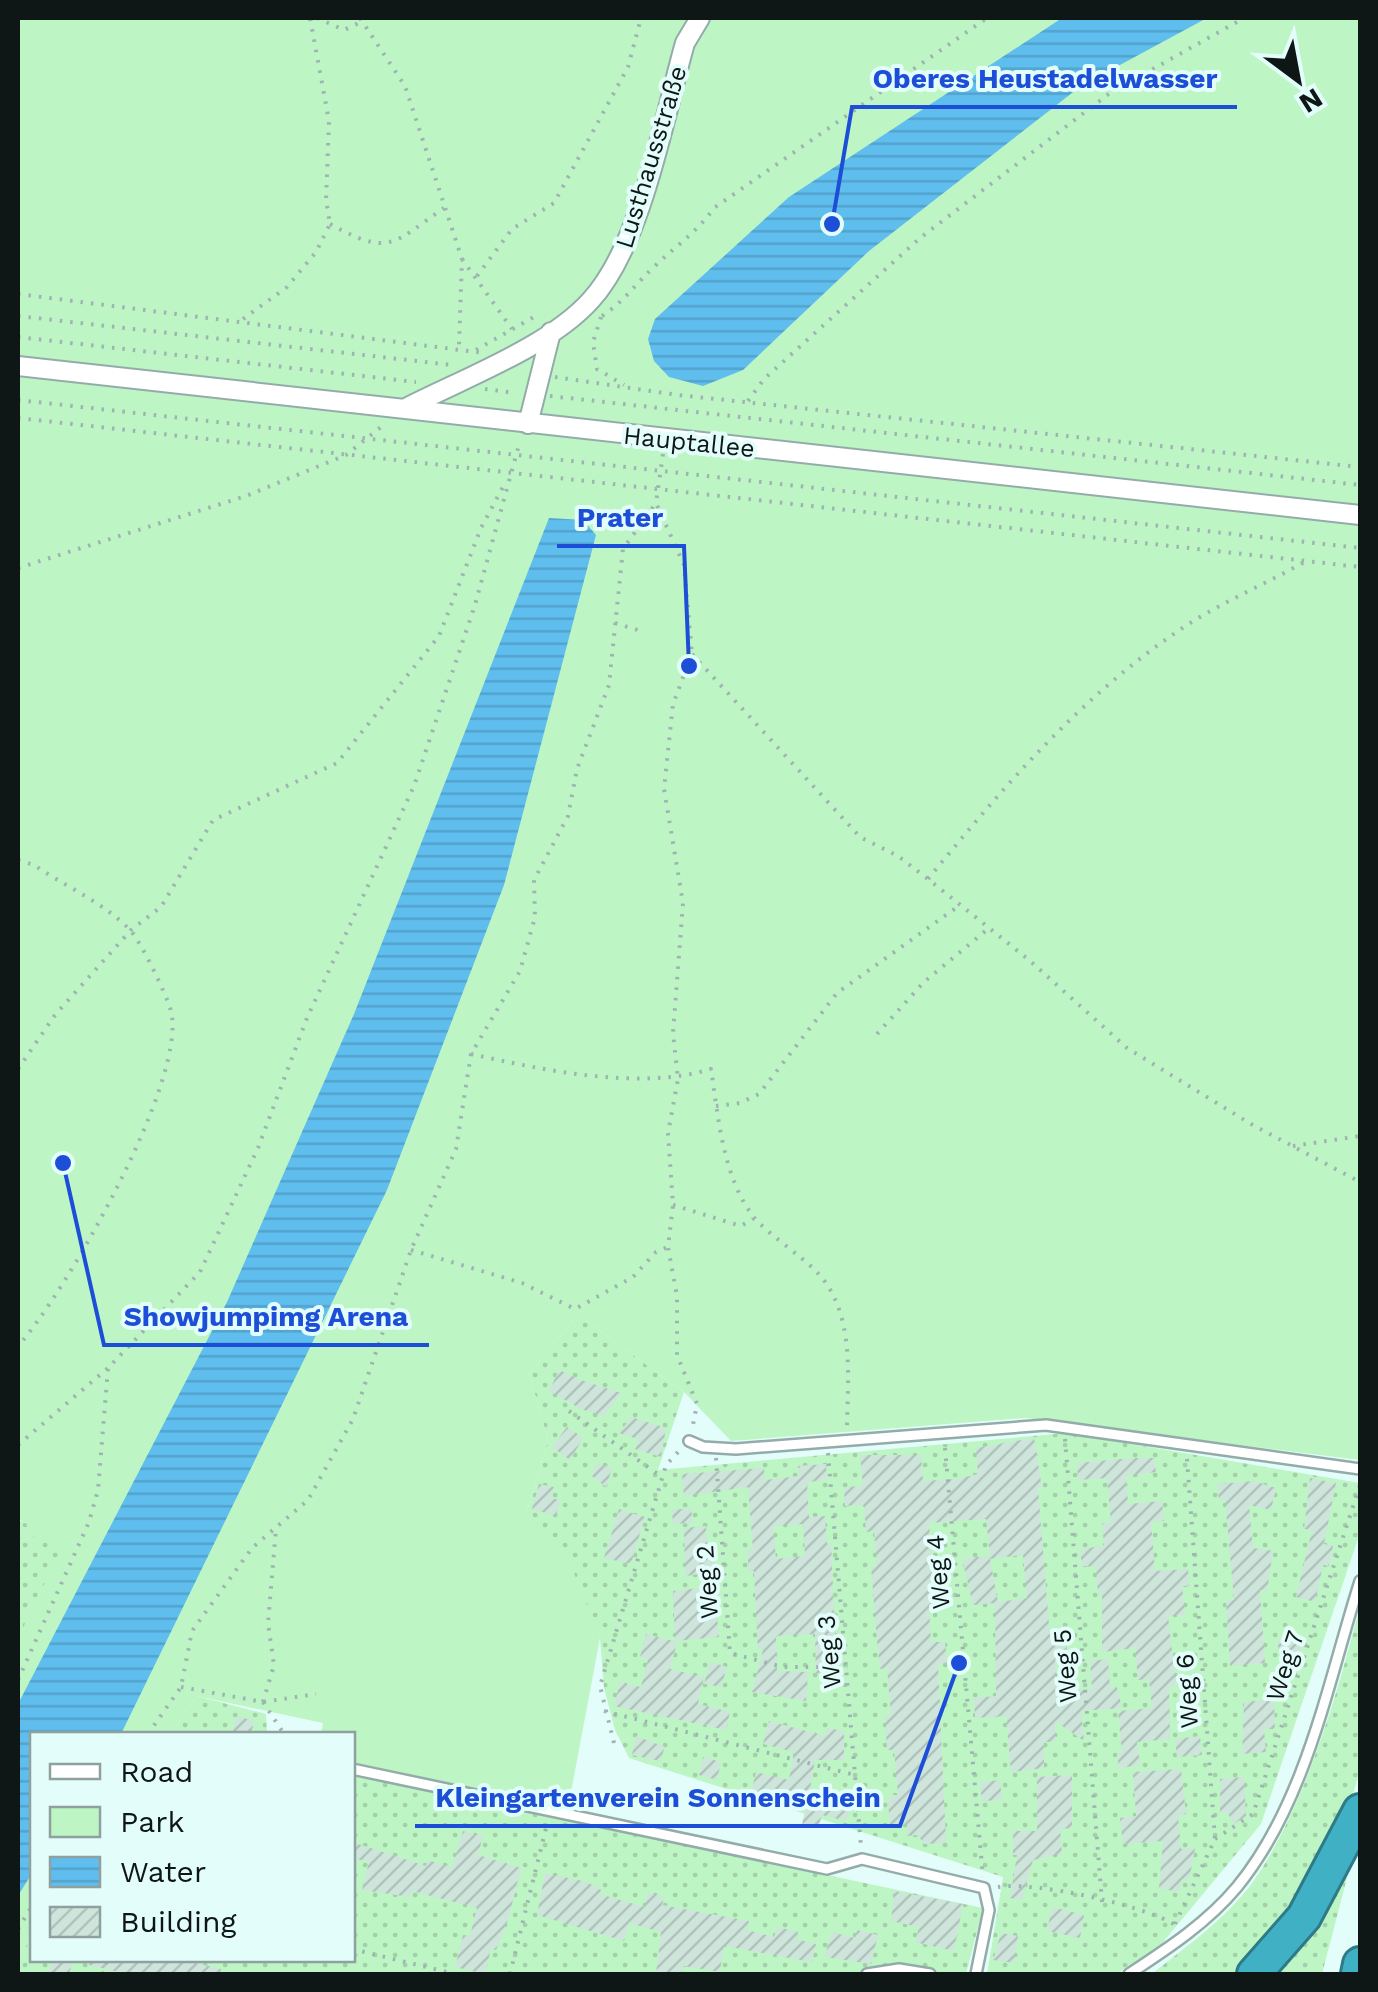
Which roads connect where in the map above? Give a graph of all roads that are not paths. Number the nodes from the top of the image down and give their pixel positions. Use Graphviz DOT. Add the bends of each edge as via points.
graph roads {
  1 [pos="700,18"];
  2 [pos="551,332"];
  3 [pos="18,366"];
  4 [pos="406,409"];
  5 [pos="528,424"];
  6 [pos="1360,515"];
  7 [pos="689,1441"];
  8 [pos="1360,1469"];
  9 [pos="1360,1580"];
  10 [pos="355,1770"];
  11 [pos="1360,1811"];
  12 [pos="1360,1964"];
  13 [pos="867,1974"];
  14 [pos="930,1974"];
  15 [pos="976,1974"];
  16 [pos="1129,1974"];
  17 [pos="1254,1974"];
  18 [pos="1358,1974"];
  1 -- 2 [label="street, Lusthausstraße" via="685,43 614,272 589,303"];
  2 -- 4 [label="street, Lusthausstraße"];
  2 -- 5 [label="street"];
  3 -- 4 [label="street, Hauptallee"];
  4 -- 5 [label="street, Hauptallee"];
  5 -- 6 [label="street, Hauptallee"];
  7 -- 8 [label="lane" via="715,1449 1064,1427"];
  9 -- 16 [label="lane" via="1294,1785 1267,1844 1236,1888 1189,1934"];
  10 -- 15 [label="lane" via="827,1869 862,1859 984,1888 988,1910"];
  11 -- 17 [label="highway" via="1304,1918"];
  12 -- 18 [label="highway"];
  13 -- 14 [label="lane"];
}
